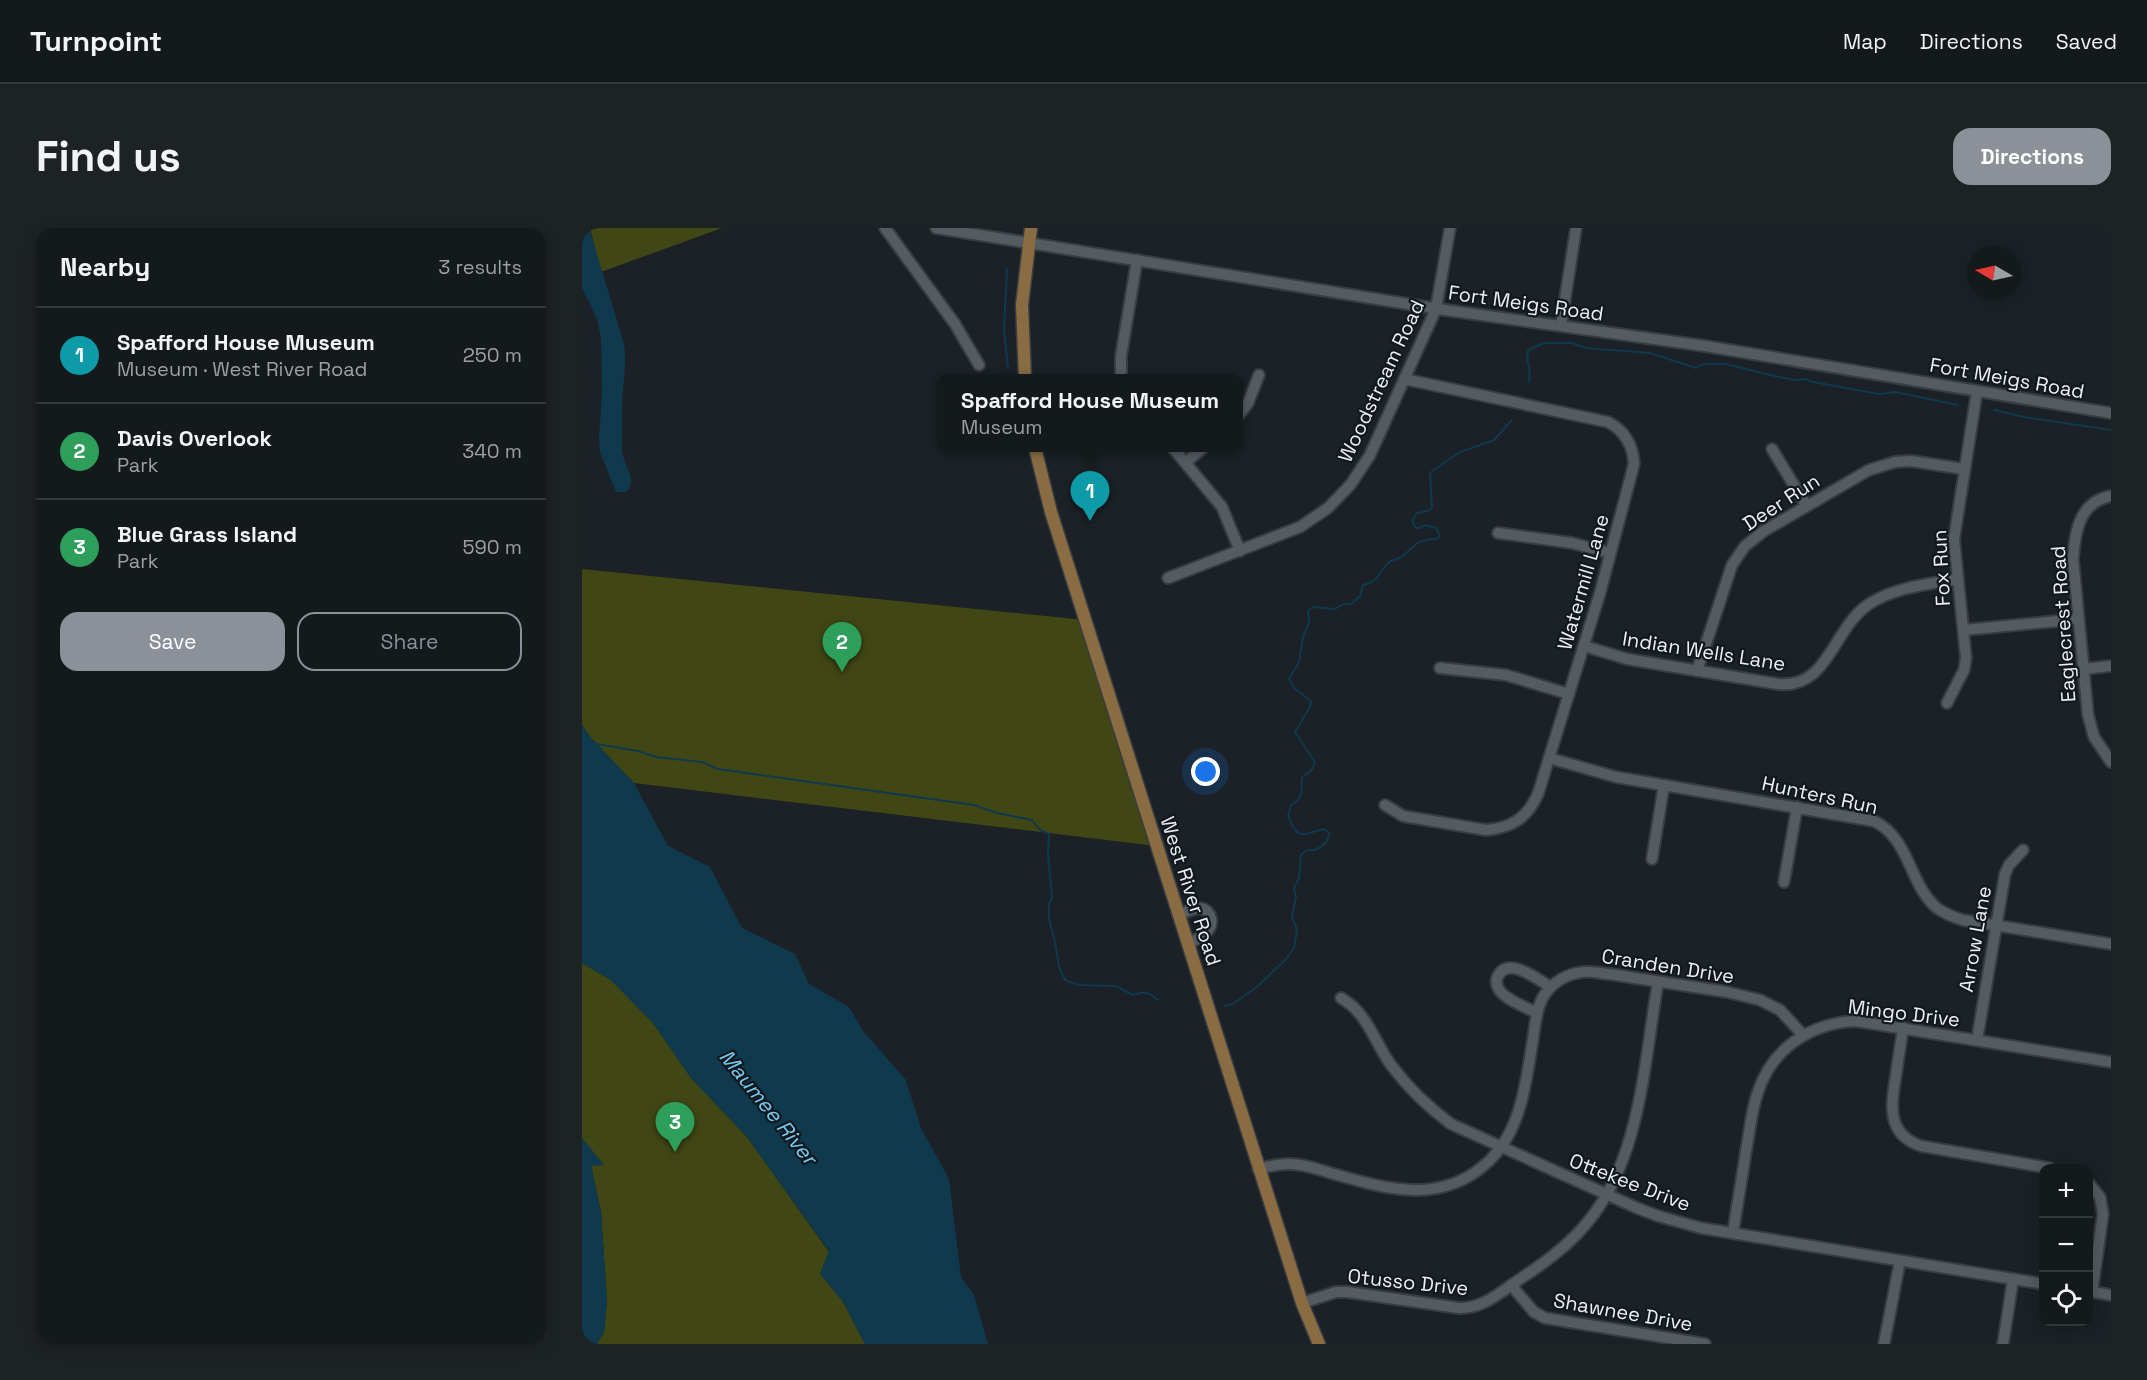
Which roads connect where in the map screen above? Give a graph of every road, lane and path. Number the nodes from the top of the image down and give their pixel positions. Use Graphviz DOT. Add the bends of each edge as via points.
graph roads {
  1 [pos="885,228"];
  2 [pos="936,228"];
  3 [pos="1031,228"];
  4 [pos="1450,228"];
  5 [pos="1576,228"];
  6 [pos="1028,243"];
  7 [pos="1137,260"];
  8 [pos="1436,309"];
  9 [pos="1561,326"];
  10 [pos="979,365"];
  11 [pos="1025,374"];
  12 [pos="1121,374"];
  13 [pos="1259,375"];
  14 [pos="1404,379"];
  15 [pos="1977,391"];
  16 [pos="1243,410"];
  17 [pos="2111,413"];
  18 [pos="1772,449"];
  19 [pos="1036,452"];
  20 [pos="1177,452"];
  21 [pos="1197,452"];
  22 [pos="1186,462"];
  23 [pos="1964,469"];
  24 [pos="2111,496"];
  25 [pos="1806,505"];
  26 [pos="1498,533"];
  27 [pos="1240,551"];
  28 [pos="1610,553"];
  29 [pos="1168,578"];
  30 [pos="1958,579"];
  31 [pos="2078,618"];
  32 [pos="1964,630"];
  33 [pos="1584,646"];
  34 [pos="2111,666"];
  35 [pos="1440,668"];
  36 [pos="2084,669"];
  37 [pos="1697,671"];
  38 [pos="1569,694"];
  39 [pos="1947,703"];
  40 [pos="1549,758"];
  41 [pos="2111,762"];
  42 [pos="1664,785"];
  43 [pos="1385,805"];
  44 [pos="1797,807"];
  45 [pos="2023,850"];
  46 [pos="1652,859"];
  47 [pos="1784,882"];
  48 [pos="1178,915"];
  49 [pos="1995,925"];
  50 [pos="1188,944"];
  51 [pos="2111,944"];
  52 [pos="1658,982"];
  53 [pos="1551,987"];
  54 [pos="1341,998"];
  55 [pos="1537,1013"];
  56 [pos="1903,1028"];
  57 [pos="1803,1035"];
  58 [pos="1977,1040"];
  59 [pos="2111,1062"];
  60 [pos="1501,1147"];
  61 [pos="2039,1166"];
  62 [pos="1258,1168"];
  63 [pos="2093,1188"];
  64 [pos="1607,1195"];
  65 [pos="1733,1233"];
  66 [pos="1900,1261"];
  67 [pos="2093,1274"];
  68 [pos="2013,1280"];
  69 [pos="2039,1283"];
  70 [pos="1511,1285"];
  71 [pos="2093,1292"];
  72 [pos="2111,1295"];
  73 [pos="1302,1303"];
  74 [pos="1319,1344"];
  75 [pos="1705,1344"];
  76 [pos="1884,1344"];
  77 [pos="2003,1344"];
  1 -- 10 [label="street" via="955,324"];
  2 -- 6 [label="street, Fort Meigs Road"];
  3 -- 6 [label="main road"];
  4 -- 8 [label="street, Woodstream Road"];
  5 -- 9 [label="street"];
  6 -- 7 [label="street, Fort Meigs Road"];
  6 -- 11 [label="main road" via="1022,305"];
  7 -- 8 [label="street, Fort Meigs Road"];
  7 -- 12 [label="street"];
  8 -- 9 [label="street, Fort Meigs Road"];
  8 -- 14 [label="street, Woodstream Road"];
  9 -- 15 [label="street, Fort Meigs Road"];
  13 -- 16 [label="street"];
  14 -- 27 [label="street, Woodstream Road" via="1370,455 1340,496 1300,527"];
  14 -- 28 [label="street, Watermill Lane" via="1598,419 1618,428 1631,447 1634,464"];
  15 -- 17 [label="street, Fort Meigs Road"];
  15 -- 23 [label="street, Fox Run"];
  18 -- 25 [label="street"];
  19 -- 48 [label="main road, West River Road" via="1051,512"];
  20 -- 22 [label="street"];
  21 -- 22 [label="street"];
  22 -- 27 [label="street" via="1222,507"];
  23 -- 25 [label="street, Deer Run" via="1911,461 1879,466"];
  23 -- 30 [label="street, Fox Run" via="1954,539"];
  24 -- 31 [label="street, Eaglecrest Road" via="2088,509 2076,530 2073,559"];
  25 -- 37 [label="street, Deer Run" via="1754,538 1738,555"];
  26 -- 28 [label="street" via="1572,543"];
  27 -- 29 [label="street, Woodstream Road"];
  28 -- 33 [label="street, Watermill Lane"];
  30 -- 32 [label="street, Fox Run"];
  30 -- 37 [label="street, Indian Wells Lane" via="1902,590 1871,602 1847,625 1820,668 1801,682 1778,684"];
  31 -- 32 [label="street"];
  31 -- 36 [label="street, Eaglecrest Road"];
  32 -- 39 [label="street, Fox Run" via="1966,664"];
  33 -- 37 [label="street, Indian Wells Lane" via="1627,659"];
  33 -- 38 [label="street, Watermill Lane"];
  34 -- 36 [label="street"];
  35 -- 38 [label="street" via="1506,675"];
  36 -- 41 [label="street, Eaglecrest Road" via="2090,726"];
  38 -- 40 [label="street, Watermill Lane"];
  40 -- 42 [label="street, Hunters Run" via="1616,777"];
  40 -- 43 [label="street, Watermill Lane" via="1530,809 1517,822 1497,829 1403,816"];
  42 -- 44 [label="street, Hunters Run"];
  42 -- 46 [label="street"];
  44 -- 47 [label="street"];
  44 -- 49 [label="street, Hunters Run" via="1879,824 1895,838 1935,907 1963,920"];
  45 -- 49 [label="street, Arrow Lane" via="2005,874"];
  48 -- 50 [label="main road, West River Road"];
  48 -- 50 [label="street" via="1202,908 1210,915 1208,931"];
  49 -- 51 [label="street, Hunters Run"];
  49 -- 58 [label="street, Arrow Lane"];
  50 -- 62 [label="main road, West River Road"];
  52 -- 53 [label="street, Cranden Drive" via="1583,972 1566,976"];
  52 -- 57 [label="street, Cranden Drive" via="1760,1000 1780,1010"];
  52 -- 64 [label="street, Otusso Drive" via="1630,1139"];
  53 -- 55 [label="street"];
  53 -- 55 [label="street" via="1514,968 1503,970 1498,977 1501,993"];
  54 -- 60 [label="street, Ottekee Drive" via="1358,1011 1389,1062 1417,1096 1451,1124"];
  55 -- 60 [label="street" via="1520,1107"];
  56 -- 57 [label="street, Mingo Drive" via="1856,1021"];
  56 -- 58 [label="street, Mingo Drive"];
  56 -- 61 [label="street" via="1891,1107 1895,1124 1906,1138 1921,1146"];
  57 -- 65 [label="street, Mingo Drive" via="1778,1056 1757,1094"];
  58 -- 59 [label="street, Mingo Drive"];
  60 -- 62 [label="street" via="1466,1178 1420,1191 1371,1185 1295,1165"];
  60 -- 64 [label="street, Ottekee Drive"];
  62 -- 73 [label="main road, West River Road"];
  63 -- 67 [label="street" via="2100,1197 2103,1214"];
  64 -- 65 [label="street, Ottekee Drive" via="1673,1221"];
  64 -- 70 [label="street, Otusso Drive" via="1572,1240"];
  65 -- 66 [label="street, Ottekee Drive"];
  66 -- 68 [label="street, Ottekee Drive"];
  66 -- 76 [label="street"];
  68 -- 69 [label="street, Ottekee Drive"];
  68 -- 77 [label="street"];
  70 -- 73 [label="street, Otusso Drive" via="1487,1302 1470,1308 1347,1292"];
  70 -- 75 [label="street, Shawnee Drive" via="1534,1312 1545,1318"];
  71 -- 72 [label="street"];
  73 -- 74 [label="main road, West River Road"];
}
